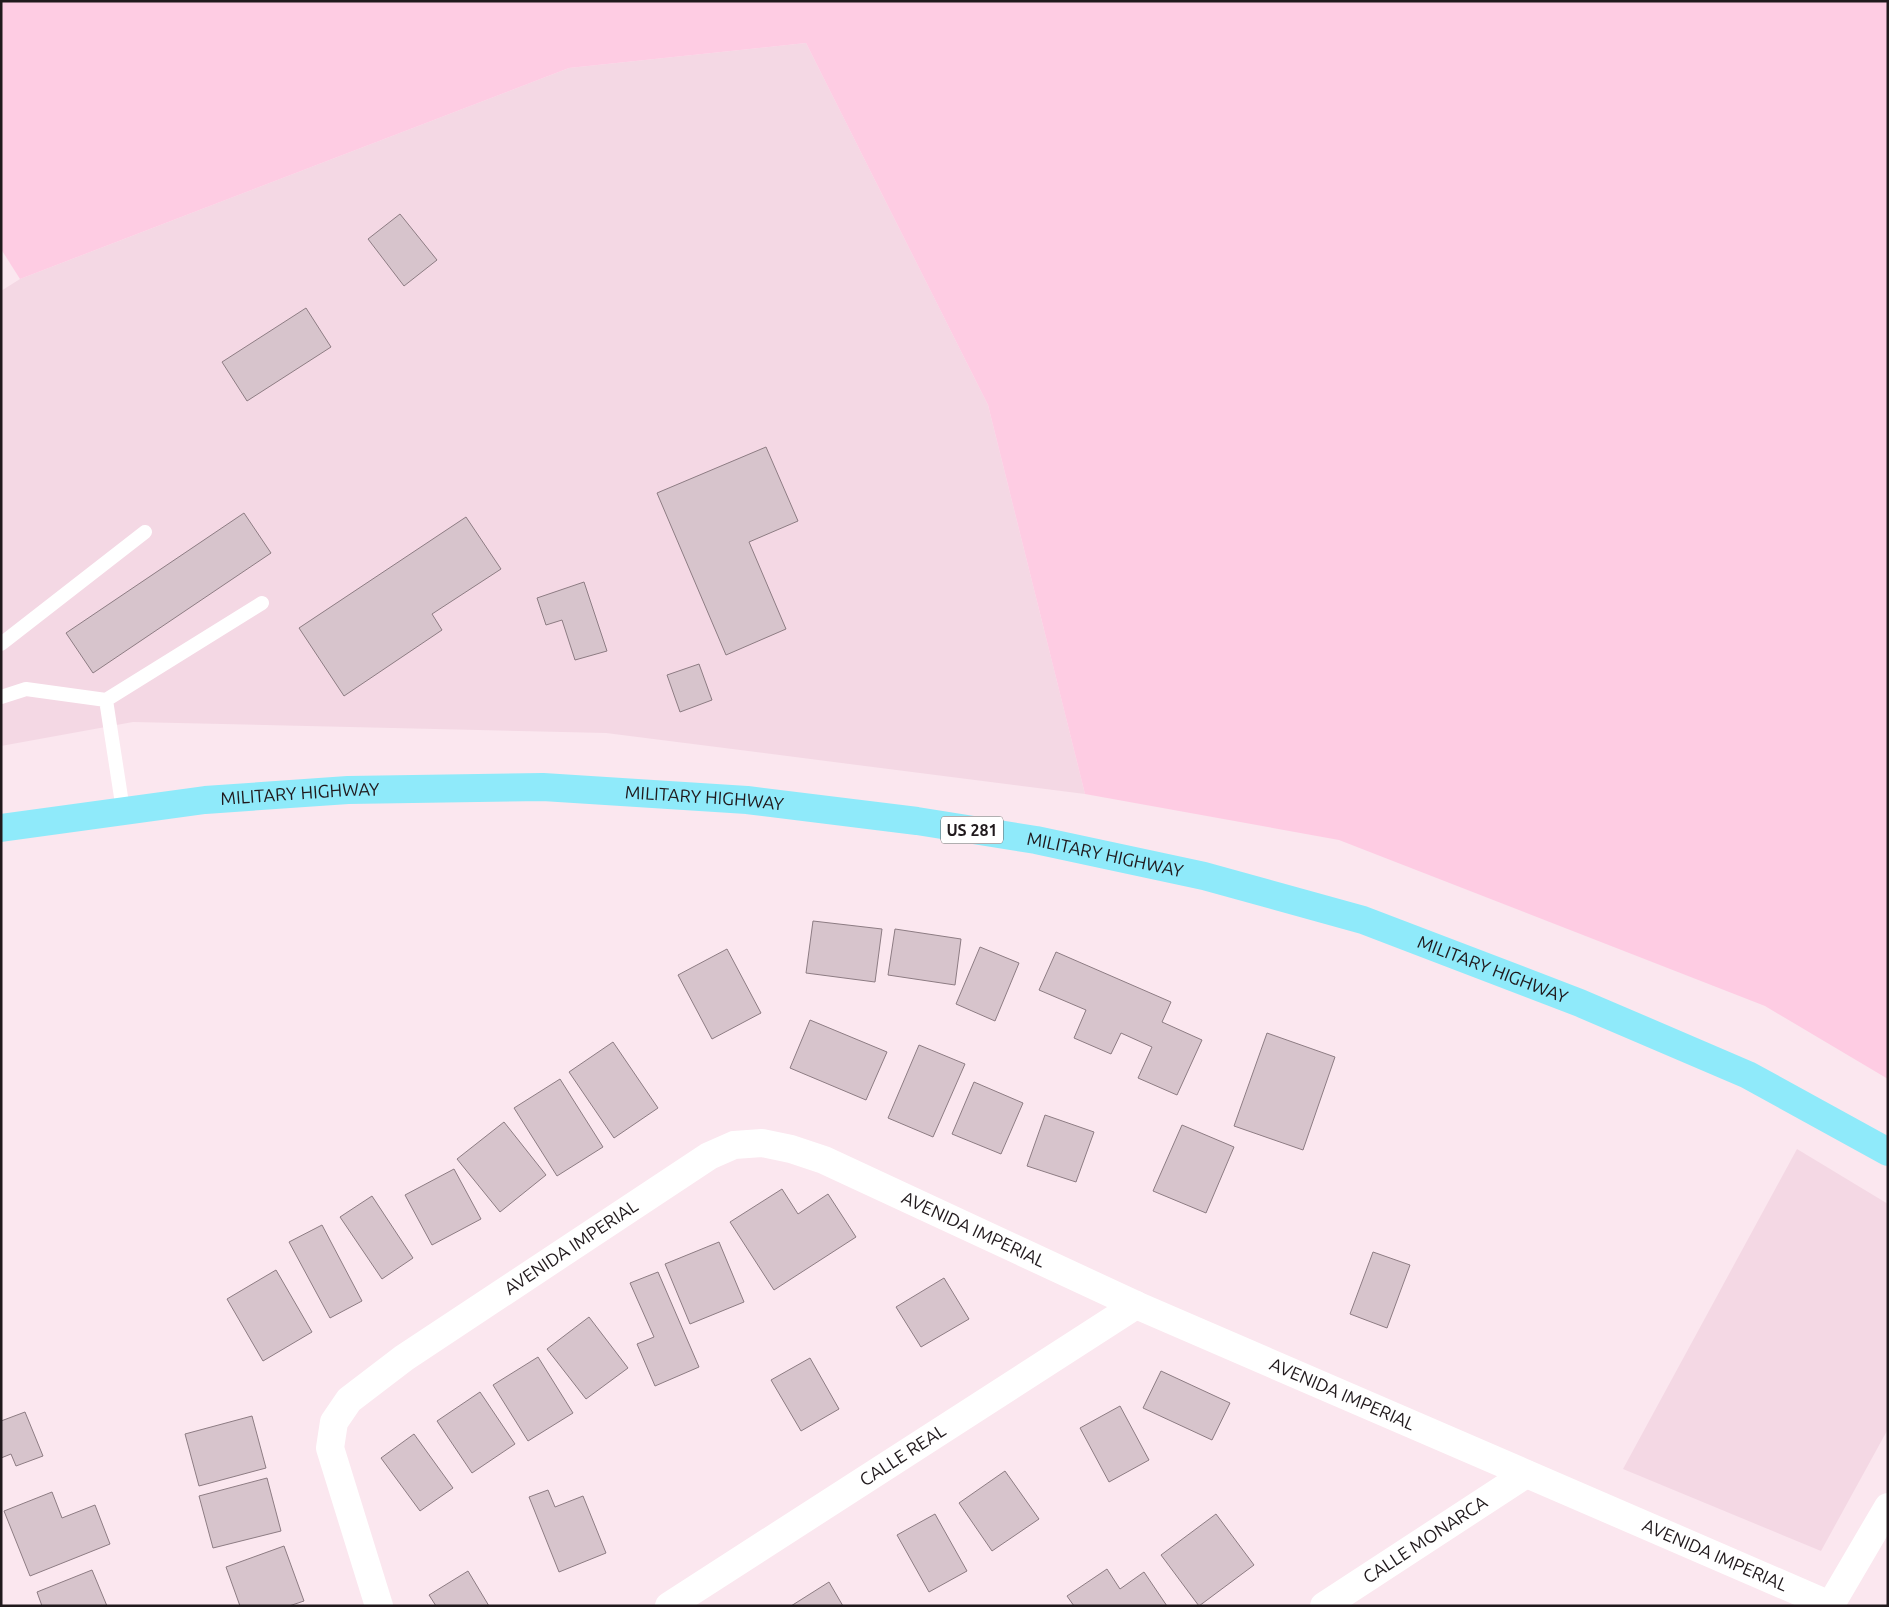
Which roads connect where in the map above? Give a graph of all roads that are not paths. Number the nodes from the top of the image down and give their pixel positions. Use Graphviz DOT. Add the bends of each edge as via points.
graph roads {
  1 [pos="145,532"];
  2 [pos="262,603"];
  3 [pos="1,644"];
  4 [pos="1,697"];
  5 [pos="106,700"];
  6 [pos="123,810"];
  7 [pos="1,828"];
  8 [pos="1888,1152"];
  9 [pos="1136,1305"];
  10 [pos="1526,1474"];
  11 [pos="1888,1507"];
  12 [pos="379,1606"];
  13 [pos="670,1606"];
  14 [pos="1324,1606"];
  15 [pos="1830,1606"];
  1 -- 3 [label="lane"];
  2 -- 5 [label="lane"];
  4 -- 5 [label="lane" via="26,689"];
  5 -- 6 [label="lane"];
  6 -- 7 [label="main road, MILITARY HIGHWAY / US 281"];
  6 -- 8 [label="main road, MILITARY HIGHWAY / US 281" via="205,800 348,790 543,787 747,800 917,821 1036,840 1204,876 1364,920 1580,1003 1748,1075"];
  9 -- 10 [label="street, AVENIDA IMPERIAL"];
  9 -- 12 [label="street, AVENIDA IMPERIAL" via="824,1160 762,1143 734,1145 709,1156 568,1248 404,1358 349,1400 334,1422 330,1448"];
  9 -- 13 [label="street, CALLE REAL"];
  10 -- 14 [label="street, CALLE MONARCA"];
  10 -- 15 [label="street, AVENIDA IMPERIAL"];
  11 -- 15 [label="street"];
}
